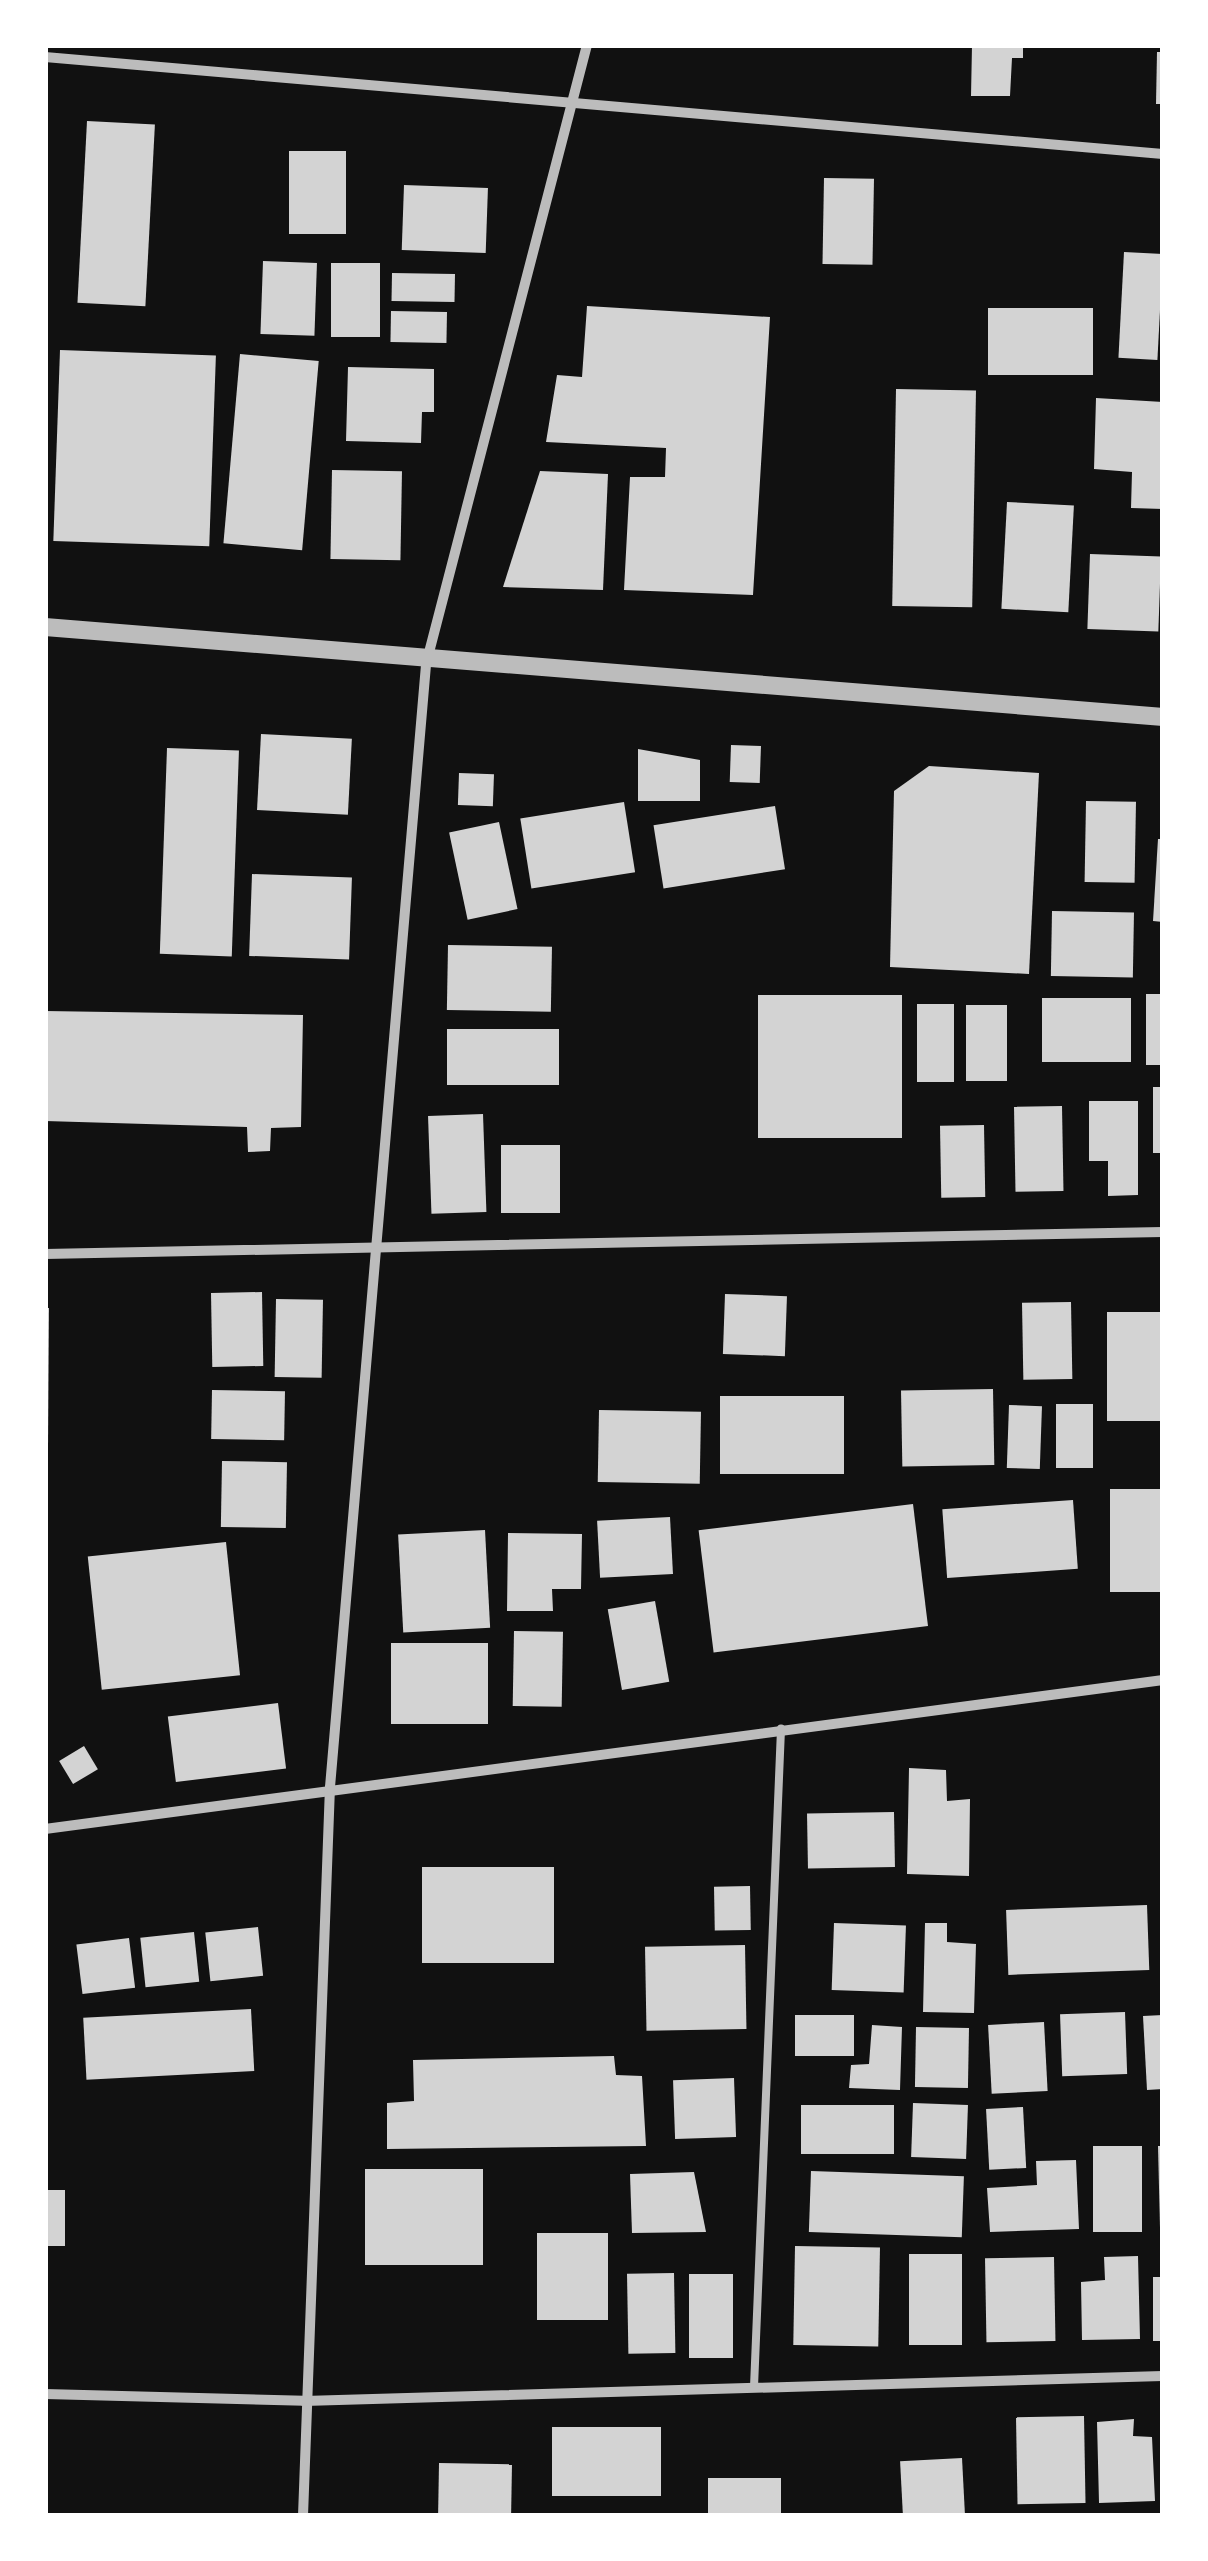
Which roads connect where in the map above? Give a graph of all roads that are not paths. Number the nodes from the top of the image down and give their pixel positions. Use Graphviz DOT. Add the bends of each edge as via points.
graph roads {
  1 [pos="588,45"];
  2 [pos="45,56"];
  3 [pos="571,108"];
  4 [pos="1163,154"];
  5 [pos="45,627"];
  6 [pos="426,664"];
  7 [pos="1163,717"];
  8 [pos="1163,1232"];
  9 [pos="375,1247"];
  10 [pos="45,1254"];
  11 [pos="1163,1680"];
  12 [pos="781,1729"];
  13 [pos="330,1787"];
  14 [pos="45,1829"];
  15 [pos="1163,2376"];
  16 [pos="754,2387"];
  17 [pos="45,2394"];
  18 [pos="304,2401"];
  19 [pos="304,2516"];
  1 -- 3 [label="street"];
  2 -- 3 [label="street"];
  3 -- 4 [label="street"];
  3 -- 6 [label="street"];
  5 -- 6 [label="street"];
  6 -- 7 [label="street"];
  6 -- 9 [label="street"];
  8 -- 9 [label="street"];
  9 -- 10 [label="street"];
  9 -- 13 [label="street"];
  11 -- 12 [label="street"];
  12 -- 13 [label="street"];
  12 -- 16 [label="lane"];
  13 -- 14 [label="street"];
  13 -- 18 [label="street"];
  15 -- 16 [label="street"];
  16 -- 18 [label="street"];
  17 -- 18 [label="street"];
  18 -- 19 [label="street"];
}
